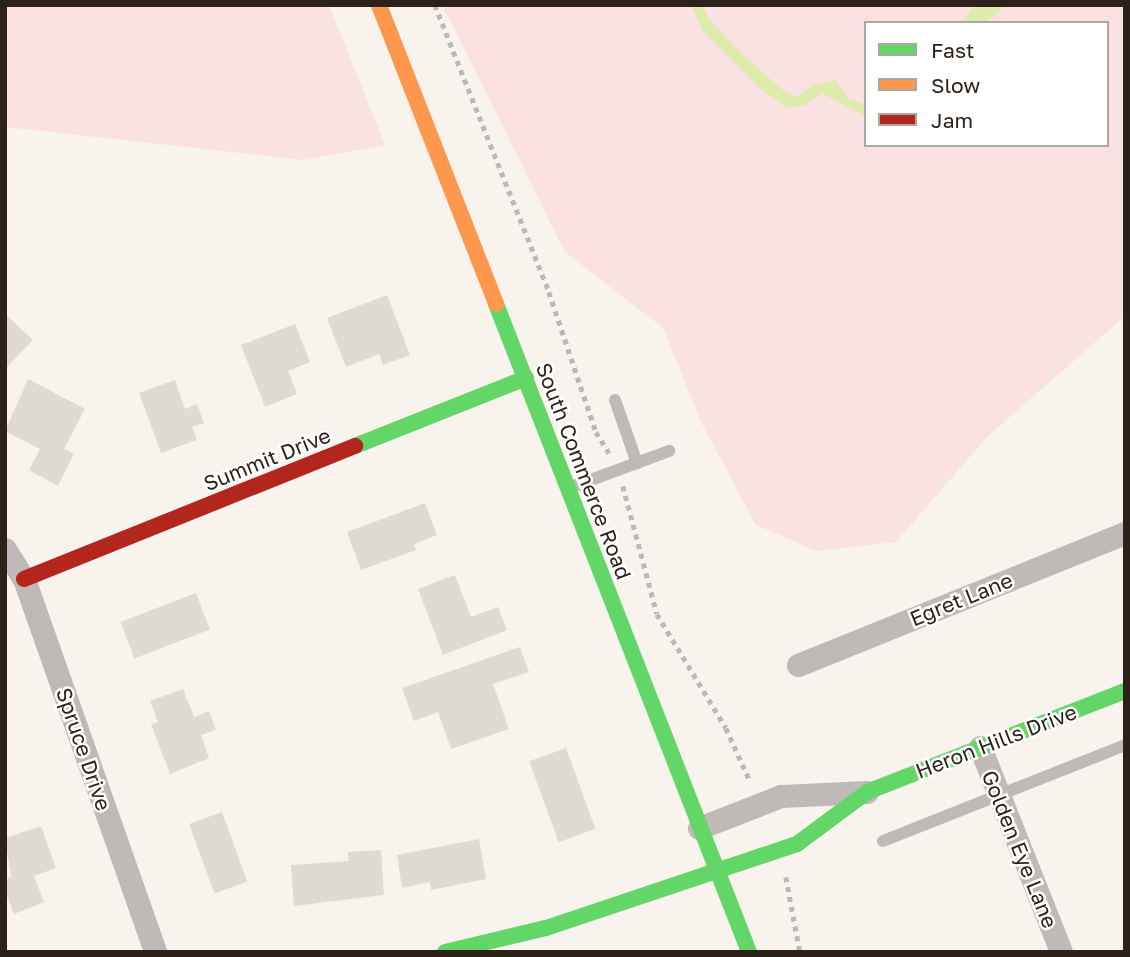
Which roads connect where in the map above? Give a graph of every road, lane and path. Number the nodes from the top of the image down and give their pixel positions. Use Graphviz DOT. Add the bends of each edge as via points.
graph roads {
  1 [pos="379,5"];
  2 [pos="526,378"];
  3 [pos="615,400"];
  4 [pos="669,451"];
  5 [pos="637,463"];
  6 [pos="568,488"];
  7 [pos="1125,533"];
  8 [pos="5,550"];
  9 [pos="24,579"];
  10 [pos="798,665"];
  11 [pos="1124,692"];
  12 [pos="1125,744"];
  13 [pos="980,747"];
  14 [pos="867,792"];
  15 [pos="1000,797"];
  16 [pos="698,828"];
  17 [pos="883,841"];
  18 [pos="718,870"];
  19 [pos="155,952"];
  20 [pos="445,952"];
  21 [pos="749,952"];
  22 [pos="1061,952"];
  1 -- 2 [label="street, South Commerce Road"];
  2 -- 6 [label="street, South Commerce Road"];
  2 -- 9 [label="street, Summit Drive"];
  3 -- 5 [label="lane"];
  4 -- 5 [label="lane"];
  5 -- 6 [label="lane"];
  6 -- 16 [label="street, South Commerce Road"];
  7 -- 10 [label="street, Egret Lane"];
  8 -- 9 [label="street, Spruce Drive"];
  9 -- 19 [label="street, Spruce Drive"];
  11 -- 13 [label="street, Heron Hills Drive"];
  12 -- 15 [label="lane"];
  13 -- 14 [label="street, Heron Hills Drive"];
  13 -- 15 [label="street, Golden Eye Lane"];
  14 -- 16 [label="street, Heron Hills Drive" via="781,796"];
  14 -- 18 [label="street, Heron Hills Drive" via="797,844"];
  15 -- 17 [label="lane"];
  15 -- 22 [label="street, Golden Eye Lane"];
  16 -- 18 [label="street, South Commerce Road"];
  18 -- 20 [label="street, Heron Hills Drive" via="546,928"];
  18 -- 21 [label="street, South Commerce Road"];
}
